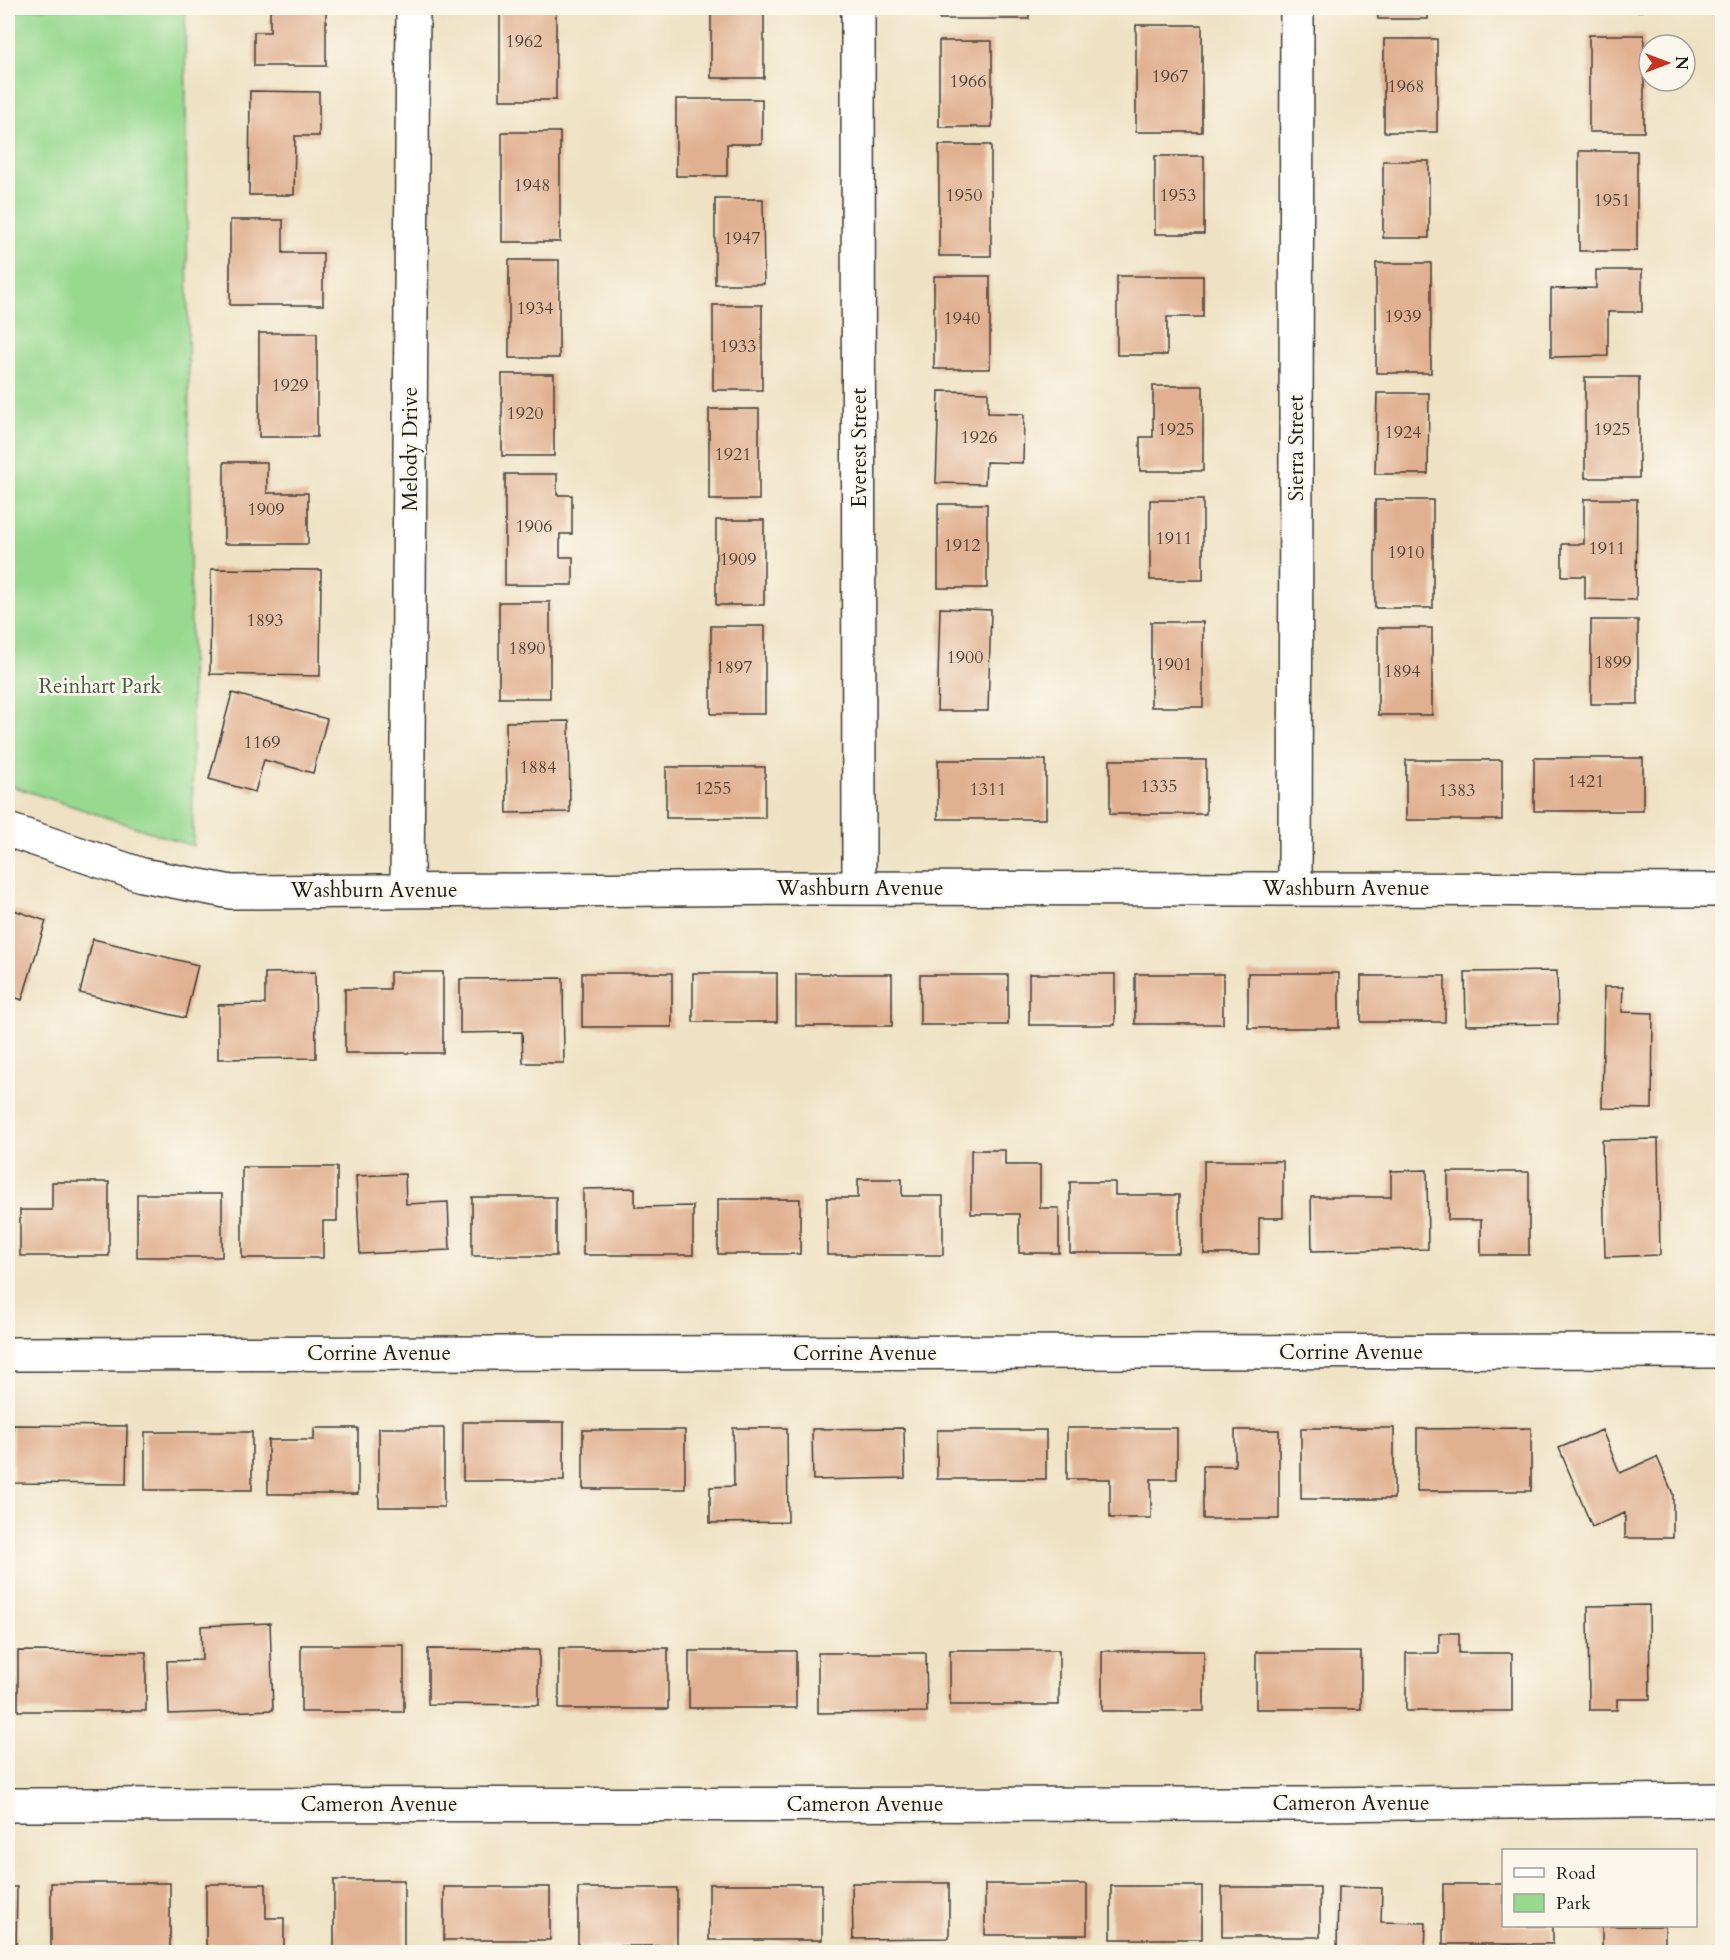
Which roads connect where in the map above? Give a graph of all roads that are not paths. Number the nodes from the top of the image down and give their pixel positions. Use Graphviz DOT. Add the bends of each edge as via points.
graph roads {
  1 [pos="413,8"];
  2 [pos="858,8"];
  3 [pos="1297,8"];
  4 [pos="8,830"];
  5 [pos="859,888"];
  6 [pos="1295,888"];
  7 [pos="407,890"];
  8 [pos="1722,890"];
  9 [pos="1722,1351"];
  10 [pos="8,1354"];
  11 [pos="1722,1800"];
  12 [pos="8,1805"];
  1 -- 7 [label="street, Melody Drive"];
  2 -- 5 [label="street, Everest Street"];
  3 -- 6 [label="street, Sierra Street"];
  4 -- 7 [label="street, Washburn Avenue" via="142,875 231,892"];
  5 -- 6 [label="street, Washburn Avenue"];
  5 -- 7 [label="street, Washburn Avenue"];
  6 -- 8 [label="street, Washburn Avenue"];
  9 -- 10 [label="street, Corrine Avenue"];
  11 -- 12 [label="street, Cameron Avenue"];
}
